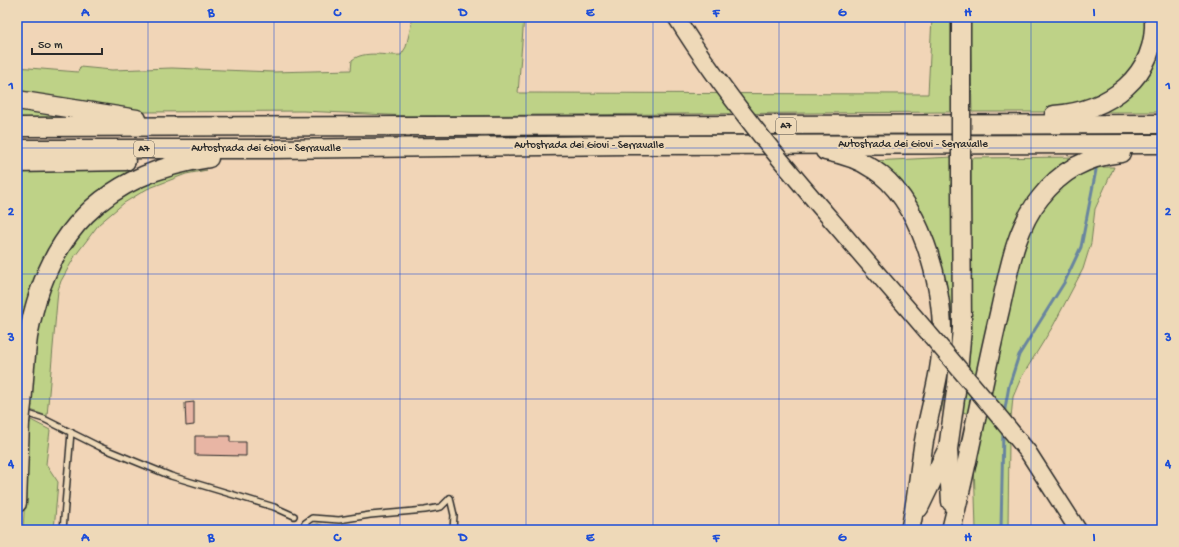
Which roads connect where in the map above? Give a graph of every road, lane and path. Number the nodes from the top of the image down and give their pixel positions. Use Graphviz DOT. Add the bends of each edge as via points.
graph roads {
  1 [pos="676,17"];
  2 [pos="961,17"];
  3 [pos="1154,17"];
  4 [pos="17,100"];
  5 [pos="1162,124"];
  6 [pos="922,126"];
  7 [pos="17,127"];
  8 [pos="178,127"];
  9 [pos="1162,144"];
  10 [pos="797,146"];
  11 [pos="1162,148"];
  12 [pos="17,149"];
  13 [pos="271,149"];
  14 [pos="212,158"];
  15 [pos="17,163"];
  16 [pos="20,413"];
  17 [pos="71,432"];
  18 [pos="948,449"];
  19 [pos="17,503"];
  20 [pos="294,516"];
  21 [pos="910,526"];
  22 [pos="951,527"];
  23 [pos="63,530"];
  24 [pos="302,530"];
  25 [pos="453,530"];
  26 [pos="1078,530"];
  1 -- 26 [label="main road, bridge" via="716,78 797,180 1028,452"];
  2 -- 18 [label="highway, bridge" via="962,328"];
  3 -- 6 [label="highway" via="1150,51 1140,72 1125,88 1089,109 1069,114 1015,116"];
  4 -- 8 [label="highway" via="113,114"];
  5 -- 6 [label="highway, Autostrada dei Giovi - Serravalle / A7"];
  6 -- 8 [label="highway, Autostrada dei Giovi - Serravalle / A7"];
  7 -- 8 [label="highway, Autostrada dei Giovi - Serravalle / A7"];
  9 -- 10 [label="highway, Autostrada dei Giovi - Serravalle / A7"];
  10 -- 13 [label="highway, Autostrada dei Giovi - Serravalle / A7"];
  10 -- 21 [label="highway" via="849,158 873,168 890,182 920,230 932,261 940,299 942,337 939,371 924,439"];
  11 -- 22 [label="highway" via="1092,158 1069,169 1039,198 1027,218 1018,240 1002,301"];
  12 -- 13 [label="highway, Autostrada dei Giovi - Serravalle / A7"];
  13 -- 14 [label="highway"];
  14 -- 15 [label="highway"];
  14 -- 16 [label="highway" via="183,162 138,177 93,207 72,230 56,254 37,299 28,338"];
  16 -- 17 [label="lane" via="37,416"];
  16 -- 19 [label="highway"];
  17 -- 20 [label="lane" via="165,474 274,507"];
  17 -- 23 [label="lane"];
  18 -- 21 [label="highway"];
  18 -- 22 [label="highway"];
  24 -- 25 [label="lane" via="312,518 340,520 425,510 441,507 450,498 454,515"];
}
